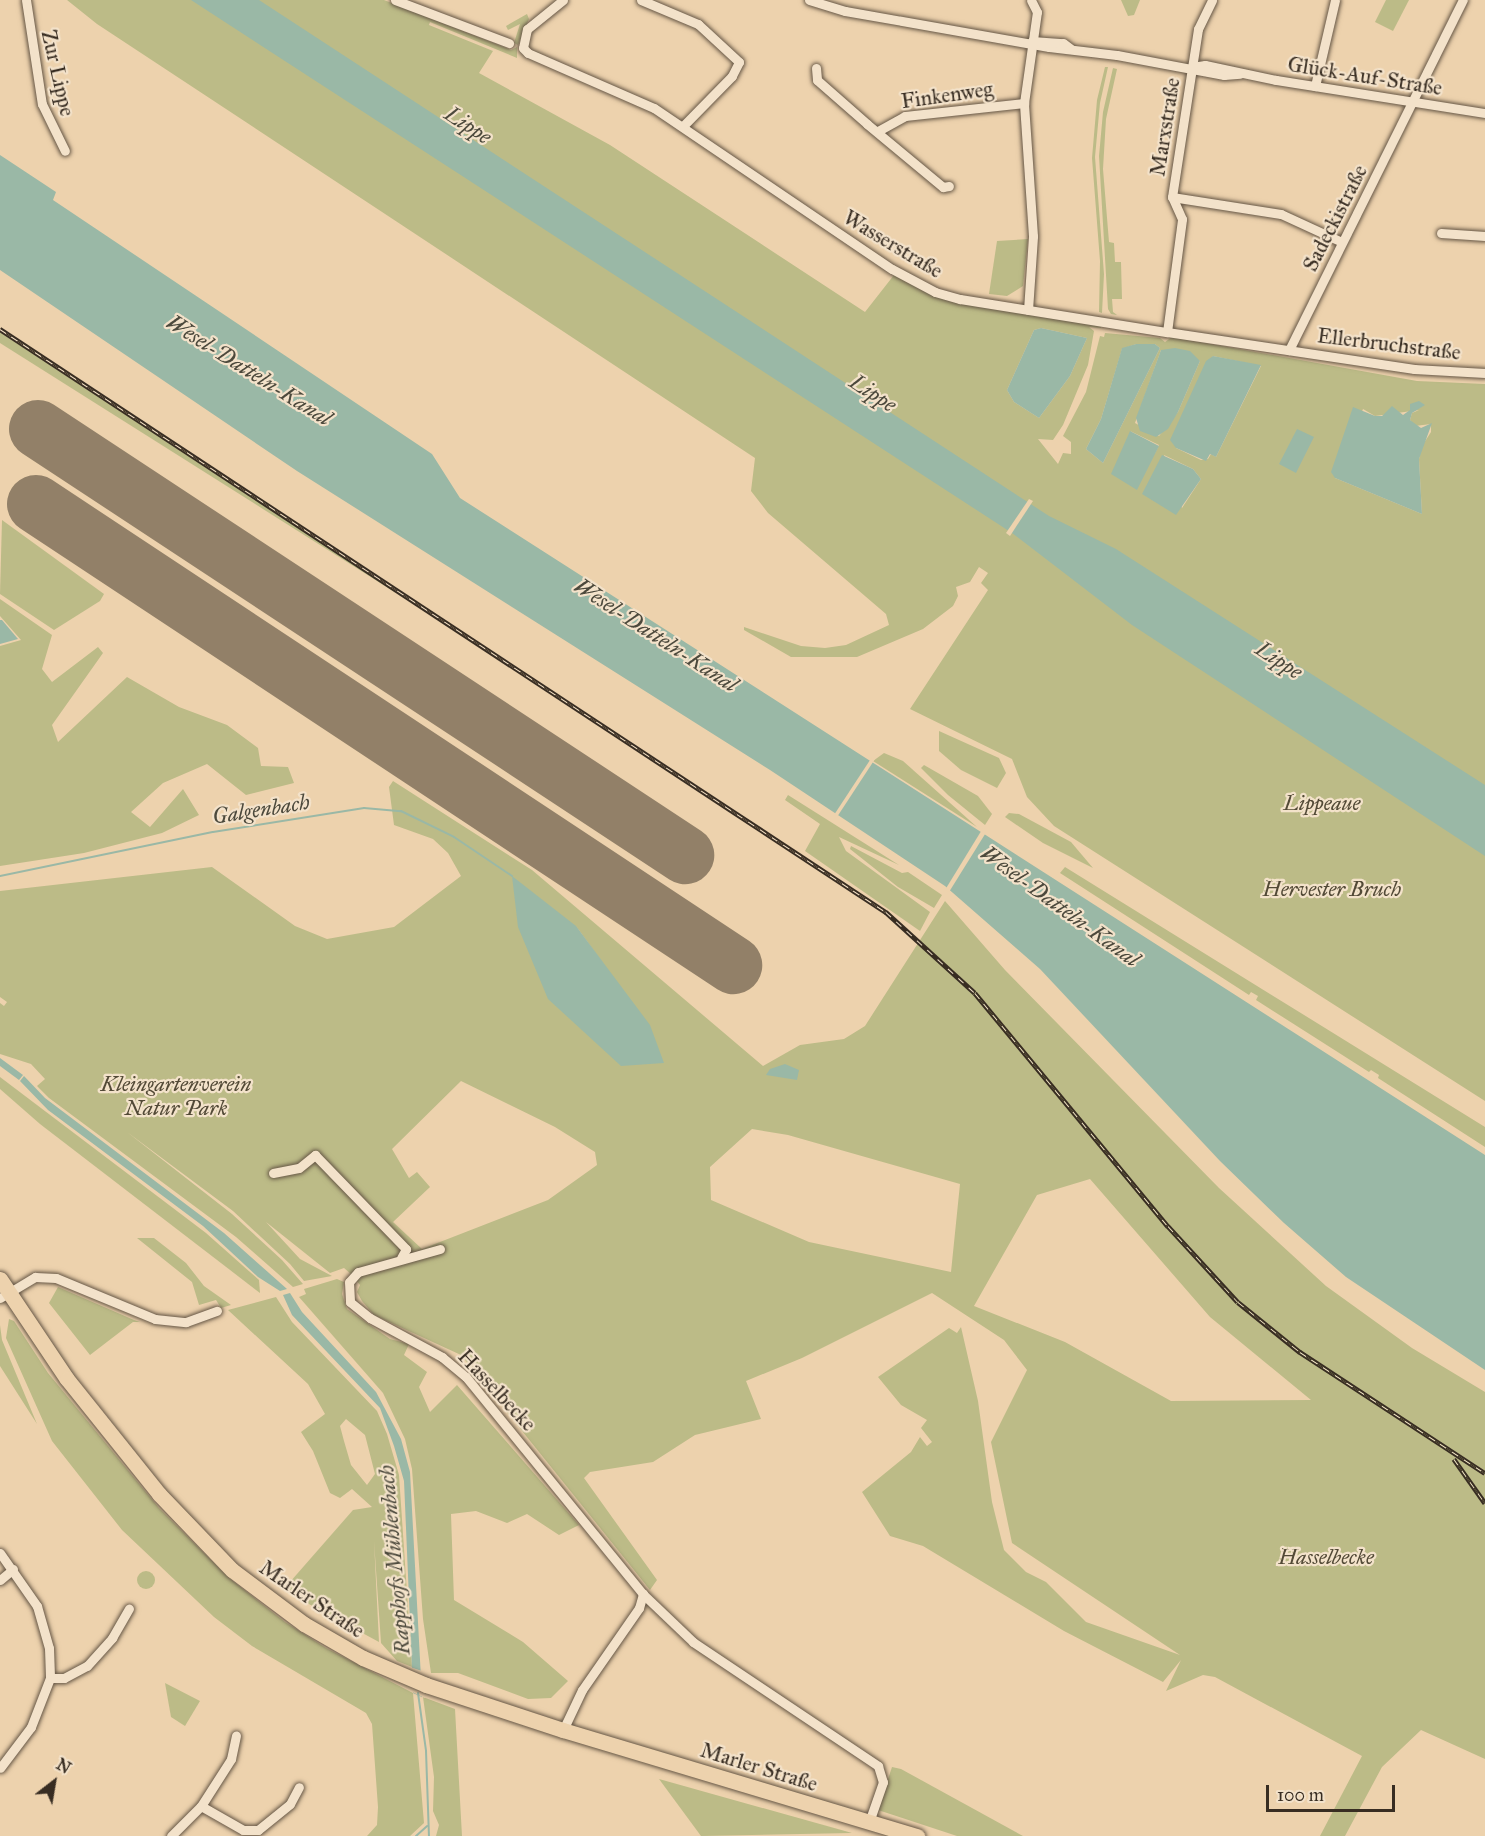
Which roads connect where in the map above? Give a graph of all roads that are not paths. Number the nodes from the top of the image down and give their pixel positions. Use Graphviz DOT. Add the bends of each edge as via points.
graph roads {
  1 [pos="26,0"];
  2 [pos="395,0"];
  3 [pos="563,0"];
  4 [pos="641,0"];
  5 [pos="809,0"];
  6 [pos="1031,0"];
  7 [pos="1212,0"];
  8 [pos="1335,0"];
  9 [pos="1463,0"];
  10 [pos="832,4"];
  11 [pos="1032,41"];
  12 [pos="509,43"];
  13 [pos="1192,67"];
  14 [pos="816,68"];
  15 [pos="1316,86"];
  16 [pos="1414,102"];
  17 [pos="1024,103"];
  18 [pos="1485,113"];
  19 [pos="683,126"];
  20 [pos="878,130"];
  21 [pos="65,151"];
  22 [pos="948,186"];
  23 [pos="1172,196"];
  24 [pos="1441,233"];
  25 [pos="1485,236"];
  26 [pos="1342,242"];
  27 [pos="1029,310"];
  28 [pos="1167,332"];
  29 [pos="1289,350"];
  30 [pos="1485,373"];
  31 [pos="273,1173"];
  32 [pos="440,1249"];
  33 [pos="401,1258"];
  34 [pos="3,1290"];
  35 [pos="217,1311"];
  36 [pos="0,1553"];
  37 [pos="13,1569"];
  38 [pos="0,1580"];
  39 [pos="644,1594"];
  40 [pos="129,1608"];
  41 [pos="50,1678"];
  42 [pos="563,1730"];
  43 [pos="236,1736"];
  44 [pos="0,1768"];
  45 [pos="299,1787"];
  46 [pos="201,1806"];
  47 [pos="869,1822"];
  48 [pos="171,1836"];
  49 [pos="917,1836"];
  1 -- 21 [label="street, Zur Lippe" via="42,104"];
  2 -- 12 [label="street"];
  3 -- 19 [label="street, Wasserstraße" via="527,29 524,48 620,90"];
  4 -- 19 [label="street" via="698,24 740,62 732,76"];
  5 -- 10 [label="street, Glück-Auf-Straße"];
  6 -- 11 [label="street" via="1036,12"];
  7 -- 13 [label="street, Marxstraße" via="1198,29"];
  8 -- 15 [label="street"];
  9 -- 16 [label="street, Sadeckistraße"];
  10 -- 11 [label="street, Glück-Auf-Straße"];
  11 -- 13 [label="street, Glück-Auf-Straße"];
  11 -- 17 [label="street"];
  13 -- 15 [label="street, Glück-Auf-Straße" via="1205,65"];
  13 -- 23 [label="street, Marxstraße"];
  14 -- 20 [label="street, Finkenweg" via="818,80"];
  15 -- 16 [label="street, Glück-Auf-Straße"];
  16 -- 18 [label="street, Glück-Auf-Straße"];
  16 -- 26 [label="street, Sadeckistraße"];
  17 -- 20 [label="street, Finkenweg" via="905,116"];
  17 -- 27 [label="street" via="1033,236"];
  19 -- 27 [label="street, Wasserstraße" via="913,282 960,299"];
  20 -- 22 [label="street, Finkenweg" via="943,187"];
  23 -- 26 [label="street" via="1281,214"];
  23 -- 28 [label="street, Marxstraße" via="1182,219"];
  24 -- 25 [label="street"];
  26 -- 29 [label="street, Sadeckistraße"];
  27 -- 28 [label="street, Wasserstraße"];
  28 -- 29 [label="street, Wasserstraße"];
  29 -- 30 [label="street, Ellerbruchstraße" via="1414,369"];
  31 -- 33 [label="street" via="298,1168 315,1155 406,1249"];
  32 -- 33 [label="street, Hasselbecke"];
  33 -- 39 [label="street, Hasselbecke" via="355,1275 348,1289 350,1302 370,1318 442,1357 466,1377"];
  34 -- 35 [label="street, Marler Straße" via="34,1277 56,1278 126,1309 171,1322"];
  34 -- 42 [label="main road, Marler Straße" via="159,1494 204,1543 288,1614 389,1670"];
  36 -- 37 [label="street"];
  37 -- 38 [label="street"];
  37 -- 41 [label="street" via="37,1606 49,1648"];
  39 -- 42 [label="street" via="639,1608 582,1690"];
  39 -- 47 [label="street, Hasselbecke" via="701,1649 878,1766 884,1782"];
  40 -- 41 [label="street" via="112,1638 87,1665 64,1678"];
  41 -- 44 [label="street" via="31,1727"];
  42 -- 47 [label="main road, Marler Straße"];
  43 -- 46 [label="street" via="231,1759"];
  45 -- 46 [label="street" via="290,1804 258,1830 243,1830"];
  46 -- 48 [label="street"];
  47 -- 49 [label="main road, Marler Straße"];
}
